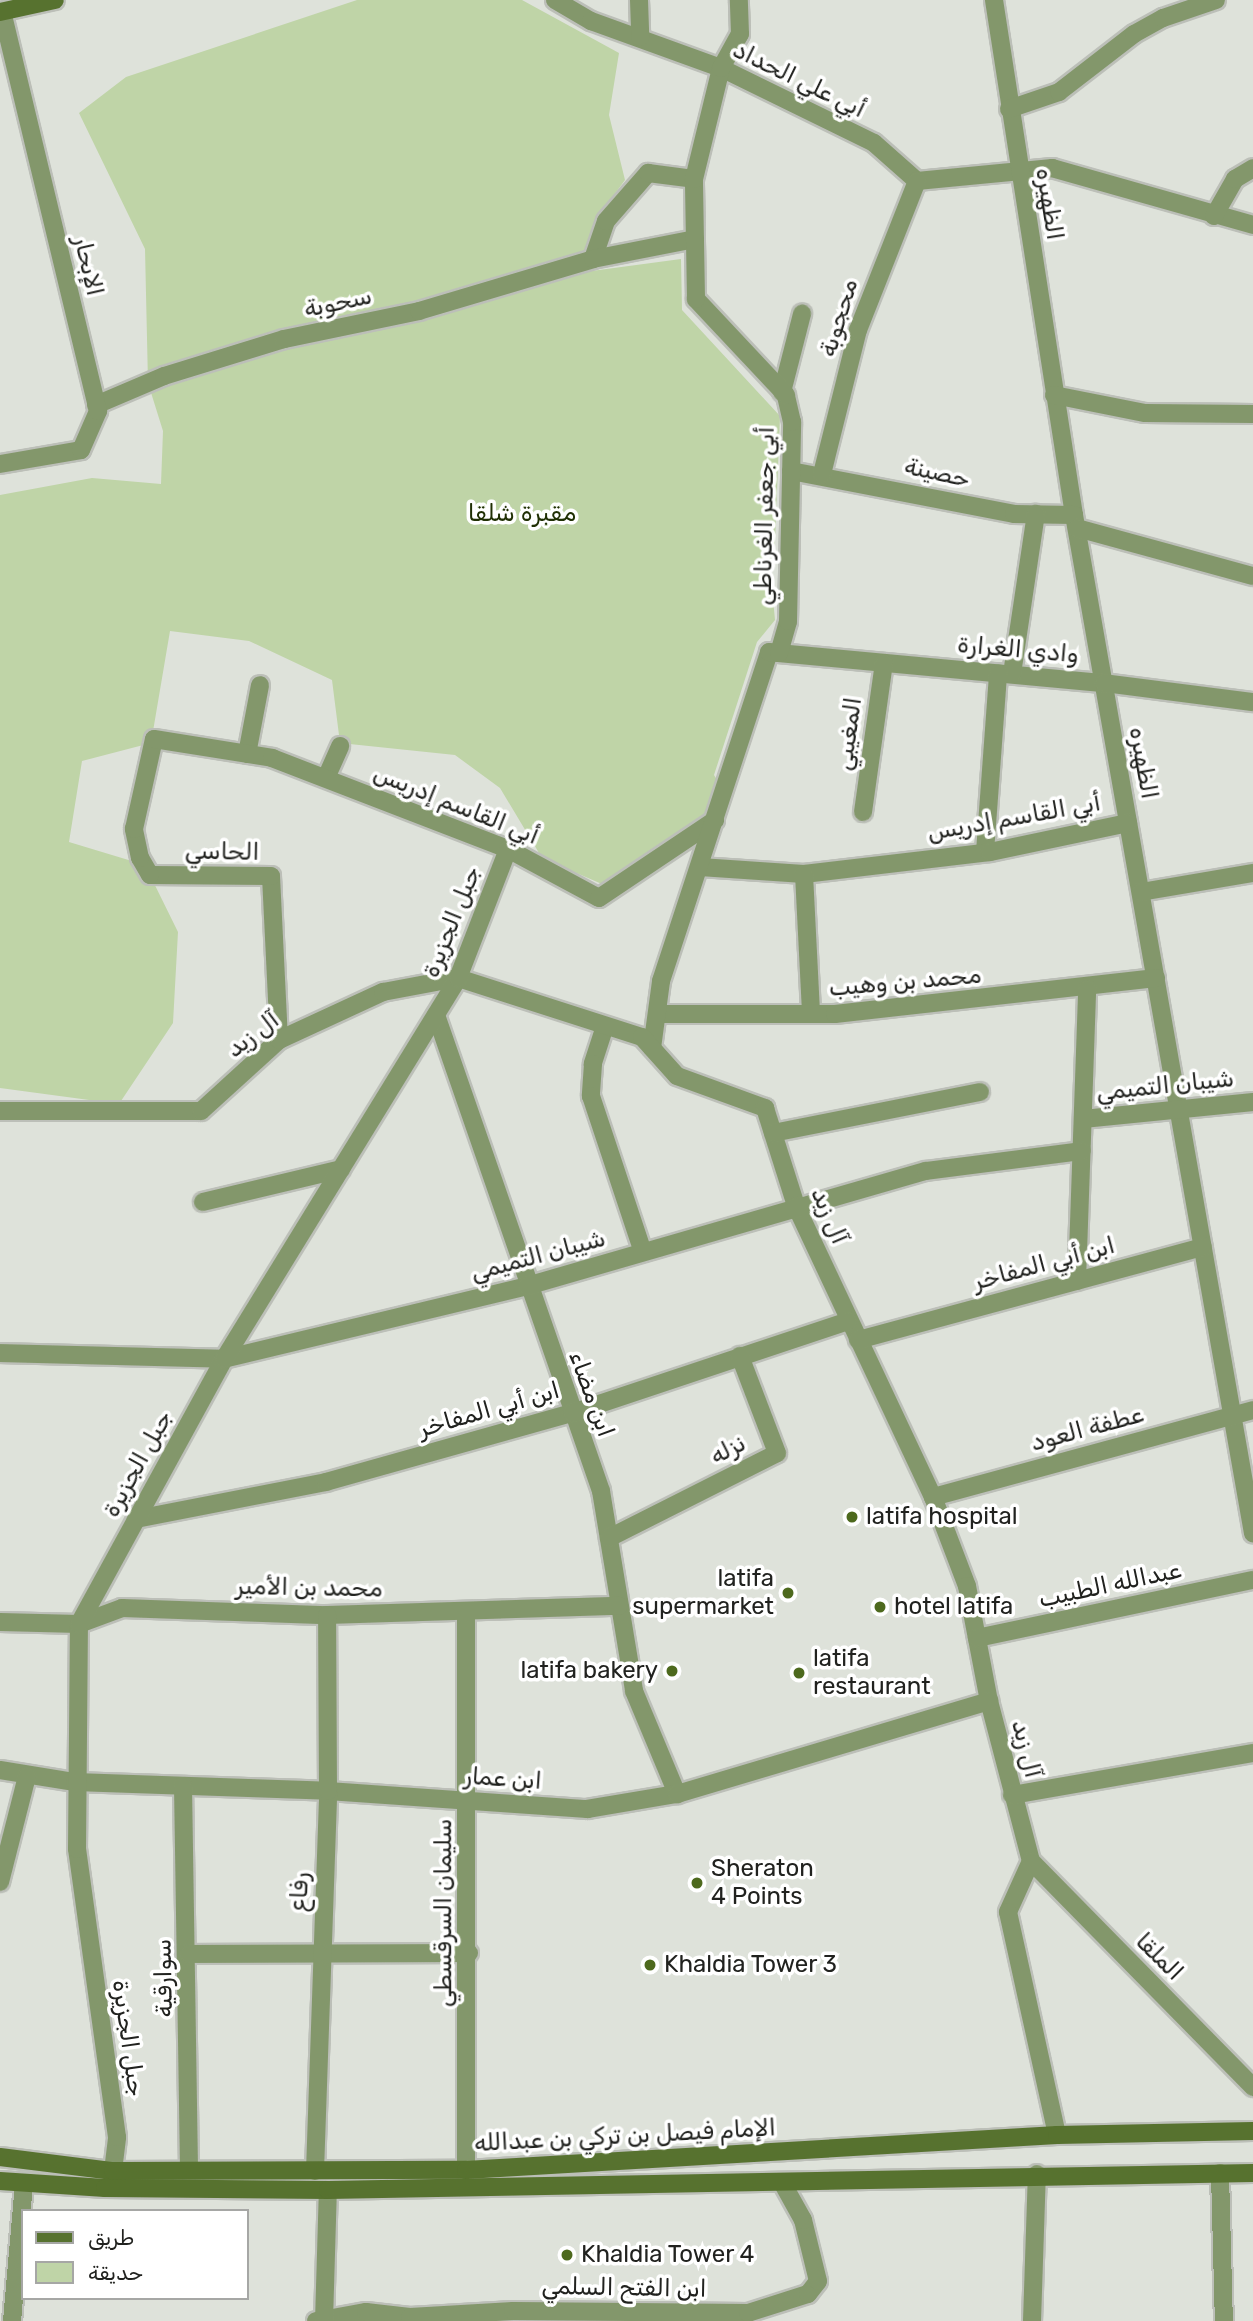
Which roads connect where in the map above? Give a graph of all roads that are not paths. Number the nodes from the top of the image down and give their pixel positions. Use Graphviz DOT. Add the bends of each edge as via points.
graph roads {
  1 [pos="55,0"];
  2 [pos="555,0"];
  3 [pos="639,0"];
  4 [pos="739,0"];
  5 [pos="994,0"];
  6 [pos="1216,0"];
  7 [pos="1,12"];
  8 [pos="640,37"];
  9 [pos="721,68"];
  10 [pos="1009,109"];
  11 [pos="1253,168"];
  12 [pos="1020,170"];
  13 [pos="694,180"];
  14 [pos="917,181"];
  15 [pos="1214,216"];
  16 [pos="1253,225"];
  17 [pos="695,240"];
  18 [pos="593,259"];
  19 [pos="802,314"];
  20 [pos="782,392"];
  21 [pos="1054,395"];
  22 [pos="96,405"];
  23 [pos="1253,414"];
  24 [pos="0,464"];
  25 [pos="791,471"];
  26 [pos="822,474"];
  27 [pos="1037,514"];
  28 [pos="1075,521"];
  29 [pos="1253,576"];
  30 [pos="779,653"];
  31 [pos="884,663"];
  32 [pos="1005,674"];
  33 [pos="1104,683"];
  34 [pos="260,685"];
  35 [pos="1253,702"];
  36 [pos="154,739"];
  37 [pos="340,746"];
  38 [pos="247,754"];
  39 [pos="326,778"];
  40 [pos="863,812"];
  41 [pos="715,820"];
  42 [pos="1128,823"];
  43 [pos="508,849"];
  44 [pos="985,852"];
  45 [pos="700,867"];
  46 [pos="1253,873"];
  47 [pos="804,874"];
  48 [pos="1141,892"];
  49 [pos="458,978"];
  50 [pos="1156,978"];
  51 [pos="1087,989"];
  52 [pos="436,1014"];
  53 [pos="657,1014"];
  54 [pos="811,1014"];
  55 [pos="605,1026"];
  56 [pos="279,1040"];
  57 [pos="652,1048"];
  58 [pos="980,1092"];
  59 [pos="1253,1102"];
  60 [pos="0,1111"];
  61 [pos="1180,1113"];
  62 [pos="1083,1119"];
  63 [pos="773,1133"];
  64 [pos="1082,1151"];
  65 [pos="341,1169"];
  66 [pos="203,1202"];
  67 [pos="796,1206"];
  68 [pos="1203,1247"];
  69 [pos="643,1252"];
  70 [pos="1077,1281"];
  71 [pos="527,1286"];
  72 [pos="848,1321"];
  73 [pos="858,1340"];
  74 [pos="0,1353"];
  75 [pos="740,1356"];
  76 [pos="224,1359"];
  77 [pos="1253,1410"];
  78 [pos="572,1413"];
  79 [pos="1232,1415"];
  80 [pos="933,1497"];
  81 [pos="136,1520"];
  82 [pos="1253,1532"];
  83 [pos="608,1538"];
  84 [pos="1253,1580"];
  85 [pos="619,1606"];
  86 [pos="466,1614"];
  87 [pos="327,1615"];
  88 [pos="0,1622"];
  89 [pos="79,1624"];
  90 [pos="977,1639"];
  91 [pos="989,1701"];
  92 [pos="1253,1753"];
  93 [pos="0,1770"];
  94 [pos="27,1776"];
  95 [pos="75,1782"];
  96 [pos="183,1786"];
  97 [pos="328,1791"];
  98 [pos="677,1794"];
  99 [pos="1012,1795"];
  100 [pos="469,1801"];
  101 [pos="1031,1861"];
  102 [pos="0,1882"];
  103 [pos="469,1953"];
  104 [pos="189,1954"];
  105 [pos="323,1954"];
  106 [pos="1253,2087"];
  107 [pos="1253,2131"];
  108 [pos="1057,2135"];
  109 [pos="0,2157"];
  110 [pos="190,2170"];
  111 [pos="466,2170"];
  112 [pos="113,2171"];
  113 [pos="315,2171"];
  114 [pos="1220,2173"];
  115 [pos="1253,2173"];
  116 [pos="1037,2174"];
  117 [pos="0,2180"];
  118 [pos="24,2184"];
  119 [pos="783,2184"];
  120 [pos="328,2190"];
  121 [pos="22,2209"];
  122 [pos="21,2218"];
  123 [pos="513,2316"];
  124 [pos="749,2317"];
  125 [pos="628,2318"];
  126 [pos="410,2319"];
  127 [pos="12,2321"];
  128 [pos="316,2321"];
  129 [pos="324,2321"];
  130 [pos="1032,2321"];
  131 [pos="1224,2321"];
  1 -- 7 [label="main road"];
  2 -- 8 [label="street, أبي علي الحداد" via="591,21"];
  3 -- 8 [label="street"];
  4 -- 9 [label="street, أبي جعفر الغرناطي" via="740,34"];
  5 -- 10 [label="street, الظهيره"];
  6 -- 10 [label="street" via="1163,18 1134,34 1059,92"];
  7 -- 22 [label="street, الإبحار"];
  8 -- 9 [label="street, أبي علي الحداد"];
  9 -- 13 [label="street, أبي جعفر الغرناطي"];
  9 -- 14 [label="street, أبي علي الحداد" via="874,143"];
  10 -- 12 [label="street, الظهيره"];
  11 -- 15 [label="street" via="1235,179"];
  12 -- 14 [label="street"];
  12 -- 15 [label="street" via="1052,168"];
  12 -- 21 [label="street, الظهيره"];
  13 -- 17 [label="street, أبي جعفر الغرناطي"];
  13 -- 18 [label="street" via="648,173 606,221"];
  14 -- 26 [label="street, محجوبة" via="858,330"];
  15 -- 16 [label="street"];
  17 -- 18 [label="street, سحوبة"];
  17 -- 20 [label="street, أبي جعفر الغرناطي" via="696,299"];
  18 -- 22 [label="street, سحوبة" via="419,311 284,339 164,376"];
  19 -- 20 [label="street"];
  20 -- 25 [label="street, أبي جعفر الغرناطي" via="792,422"];
  21 -- 23 [label="street" via="1145,413"];
  21 -- 28 [label="street, الظهيره"];
  22 -- 24 [label="street, الإبحار" via="98,411 81,450"];
  25 -- 26 [label="street, حصينة"];
  25 -- 30 [label="street, أبي جعفر الغرناطي" via="788,621"];
  26 -- 27 [label="street, حصينة" via="1014,514"];
  27 -- 28 [label="street, حصينة"];
  27 -- 32 [label="street"];
  28 -- 29 [label="street, حصينة"];
  28 -- 33 [label="street, الظهيره"];
  30 -- 31 [label="street, وادي الغرارة"];
  30 -- 41 [label="street, أبي جعفر الغرناطي" via="769,652"];
  31 -- 32 [label="street, وادي الغرارة"];
  31 -- 40 [label="street, المغيبي"];
  32 -- 33 [label="street, وادي الغرارة"];
  32 -- 44 [label="street"];
  33 -- 35 [label="street, وادي الغرارة"];
  33 -- 42 [label="street, الظهيره"];
  34 -- 38 [label="street"];
  36 -- 38 [label="street, أبي القاسم إدريس"];
  36 -- 56 [label="street, الحاسي" via="134,829 140,858 150,875 271,876"];
  37 -- 39 [label="street"];
  38 -- 39 [label="street, أبي القاسم إدريس"];
  39 -- 43 [label="street, أبي القاسم إدريس"];
  41 -- 43 [label="street, أبي القاسم إدريس" via="599,898"];
  41 -- 45 [label="street, أبي جعفر الغرناطي"];
  42 -- 44 [label="street, أبي القاسم إدريس"];
  42 -- 48 [label="street, الظهيره"];
  43 -- 49 [label="street, جبل الجزيرة"];
  44 -- 47 [label="street, أبي القاسم إدريس"];
  45 -- 47 [label="street, أبي القاسم إدريس"];
  45 -- 53 [label="street, أبي جعفر الغرناطي" via="662,981"];
  46 -- 48 [label="street"];
  47 -- 54 [label="street"];
  48 -- 50 [label="street, الظهيره"];
  49 -- 52 [label="street, جبل الجزيرة"];
  49 -- 55 [label="street, آل زيد"];
  49 -- 56 [label="street, آل زيد" via="383,992"];
  50 -- 51 [label="street, محمد بن وهيب"];
  50 -- 61 [label="street, الظهيره"];
  51 -- 54 [label="street, محمد بن وهيب"];
  51 -- 62 [label="street"];
  52 -- 65 [label="street, جبل الجزيرة"];
  52 -- 71 [label="street, ابن مضاء" via="485,1147"];
  53 -- 54 [label="street, محمد بن وهيب"];
  53 -- 57 [label="street, أبي جعفر الغرناطي"];
  55 -- 57 [label="street, آل زيد" via="642,1037"];
  55 -- 69 [label="street" via="593,1064 591,1096"];
  56 -- 60 [label="street, آل زيد" via="201,1111"];
  57 -- 63 [label="street, آل زيد" via="677,1076 765,1108"];
  58 -- 63 [label="street"];
  59 -- 61 [label="street, شيبان التميمي"];
  61 -- 62 [label="street, شيبان التميمي"];
  61 -- 68 [label="street, الظهيره"];
  62 -- 64 [label="street"];
  63 -- 67 [label="street, آل زيد"];
  64 -- 67 [label="street, شيبان التميمي" via="926,1171"];
  64 -- 70 [label="street"];
  65 -- 66 [label="street"];
  65 -- 76 [label="street, جبل الجزيرة"];
  67 -- 69 [label="street, شيبان التميمي"];
  67 -- 72 [label="street, آل زيد"];
  68 -- 70 [label="street, ابن أبي المفاخر"];
  68 -- 79 [label="street, الظهيره"];
  69 -- 71 [label="street, شيبان التميمي"];
  70 -- 73 [label="street, ابن أبي المفاخر"];
  71 -- 76 [label="street, شيبان التميمي"];
  71 -- 78 [label="street, ابن مضاء"];
  72 -- 73 [label="street, آل زيد"];
  72 -- 75 [label="street, ابن أبي المفاخر"];
  73 -- 80 [label="street, آل زيد"];
  74 -- 76 [label="street, شيبان التميمي"];
  75 -- 78 [label="street, ابن أبي المفاخر"];
  75 -- 83 [label="street, نزله" via="777,1453"];
  76 -- 81 [label="street, جبل الجزيرة"];
  77 -- 79 [label="street, عطفة العود"];
  78 -- 81 [label="street, ابن أبي المفاخر" via="326,1482"];
  78 -- 83 [label="street, ابن مضاء" via="601,1491"];
  79 -- 80 [label="street, عطفة العود"];
  79 -- 82 [label="street, الظهيره"];
  80 -- 90 [label="street, آل زيد" via="967,1586"];
  81 -- 89 [label="street, جبل الجزيرة"];
  83 -- 85 [label="street, ابن مضاء"];
  84 -- 90 [label="street, عبدالله الطبيب"];
  85 -- 86 [label="street, محمد بن الأمير"];
  85 -- 98 [label="street, ابن مضاء" via="634,1691"];
  86 -- 87 [label="street, محمد بن الأمير"];
  86 -- 100 [label="street, سليمان السرقسطي"];
  87 -- 89 [label="street, محمد بن الأمير" via="122,1608"];
  87 -- 97 [label="street, رفاع"];
  88 -- 89 [label="street, محمد بن الأمير"];
  89 -- 95 [label="street, جبل الجزيرة"];
  90 -- 91 [label="street, آل زيد"];
  91 -- 98 [label="street, ابن عمار"];
  91 -- 99 [label="street, آل زيد"];
  92 -- 99 [label="street"];
  93 -- 94 [label="street, ابن عمار"];
  94 -- 95 [label="street, ابن عمار"];
  94 -- 102 [label="street"];
  95 -- 96 [label="street, ابن عمار"];
  95 -- 112 [label="street, جبل الجزيرة" via="77,1849 117,2137"];
  96 -- 97 [label="street, ابن عمار"];
  96 -- 104 [label="street, سوارقية"];
  97 -- 100 [label="street, ابن عمار"];
  97 -- 105 [label="street, رفاع"];
  98 -- 100 [label="street, ابن عمار" via="587,1809"];
  99 -- 101 [label="street, آل زيد"];
  100 -- 103 [label="street, سليمان السرقسطي"];
  101 -- 106 [label="street, الملقا"];
  101 -- 108 [label="street" via="1008,1912"];
  103 -- 105 [label="street"];
  103 -- 111 [label="street, سليمان السرقسطي"];
  104 -- 105 [label="street"];
  104 -- 110 [label="street, سوارقية"];
  105 -- 113 [label="street, رفاع"];
  107 -- 108 [label="main road, الإمام فيصل بن تركي بن عبدالله"];
  108 -- 111 [label="main road, الإمام فيصل بن تركي بن عبدالله"];
  109 -- 112 [label="main road, الإمام فيصل بن تركي بن عبدالله"];
  110 -- 112 [label="main road, الإمام فيصل بن تركي بن عبدالله"];
  110 -- 113 [label="main road, الإمام فيصل بن تركي بن عبدالله"];
  111 -- 113 [label="main road, الإمام فيصل بن تركي بن عبدالله"];
  114 -- 115 [label="main road, الإمام فيصل بن تركي بن عبدالله"];
  114 -- 116 [label="main road, الإمام فيصل بن تركي بن عبدالله"];
  114 -- 131 [label="street"];
  116 -- 119 [label="main road, الإمام فيصل بن تركي بن عبدالله"];
  116 -- 130 [label="street"];
  117 -- 118 [label="main road, الإمام فيصل بن تركي بن عبدالله"];
  118 -- 120 [label="main road, الإمام فيصل بن تركي بن عبدالله"];
  118 -- 121 [label="street"];
  119 -- 120 [label="main road, الإمام فيصل بن تركي بن عبدالله"];
  119 -- 124 [label="street, ابن الفتح السلمي" via="803,2220 818,2281 808,2294"];
  120 -- 129 [label="street"];
  122 -- 127 [label="street"];
  123 -- 125 [label="street, ابن الفتح السلمي"];
  123 -- 126 [label="street, ابن الفتح السلمي"];
  124 -- 125 [label="street, ابن الفتح السلمي"];
  126 -- 129 [label="street, ابن الفتح السلمي" via="366,2312"];
  128 -- 129 [label="street, ابن الفتح السلمي"];
}
